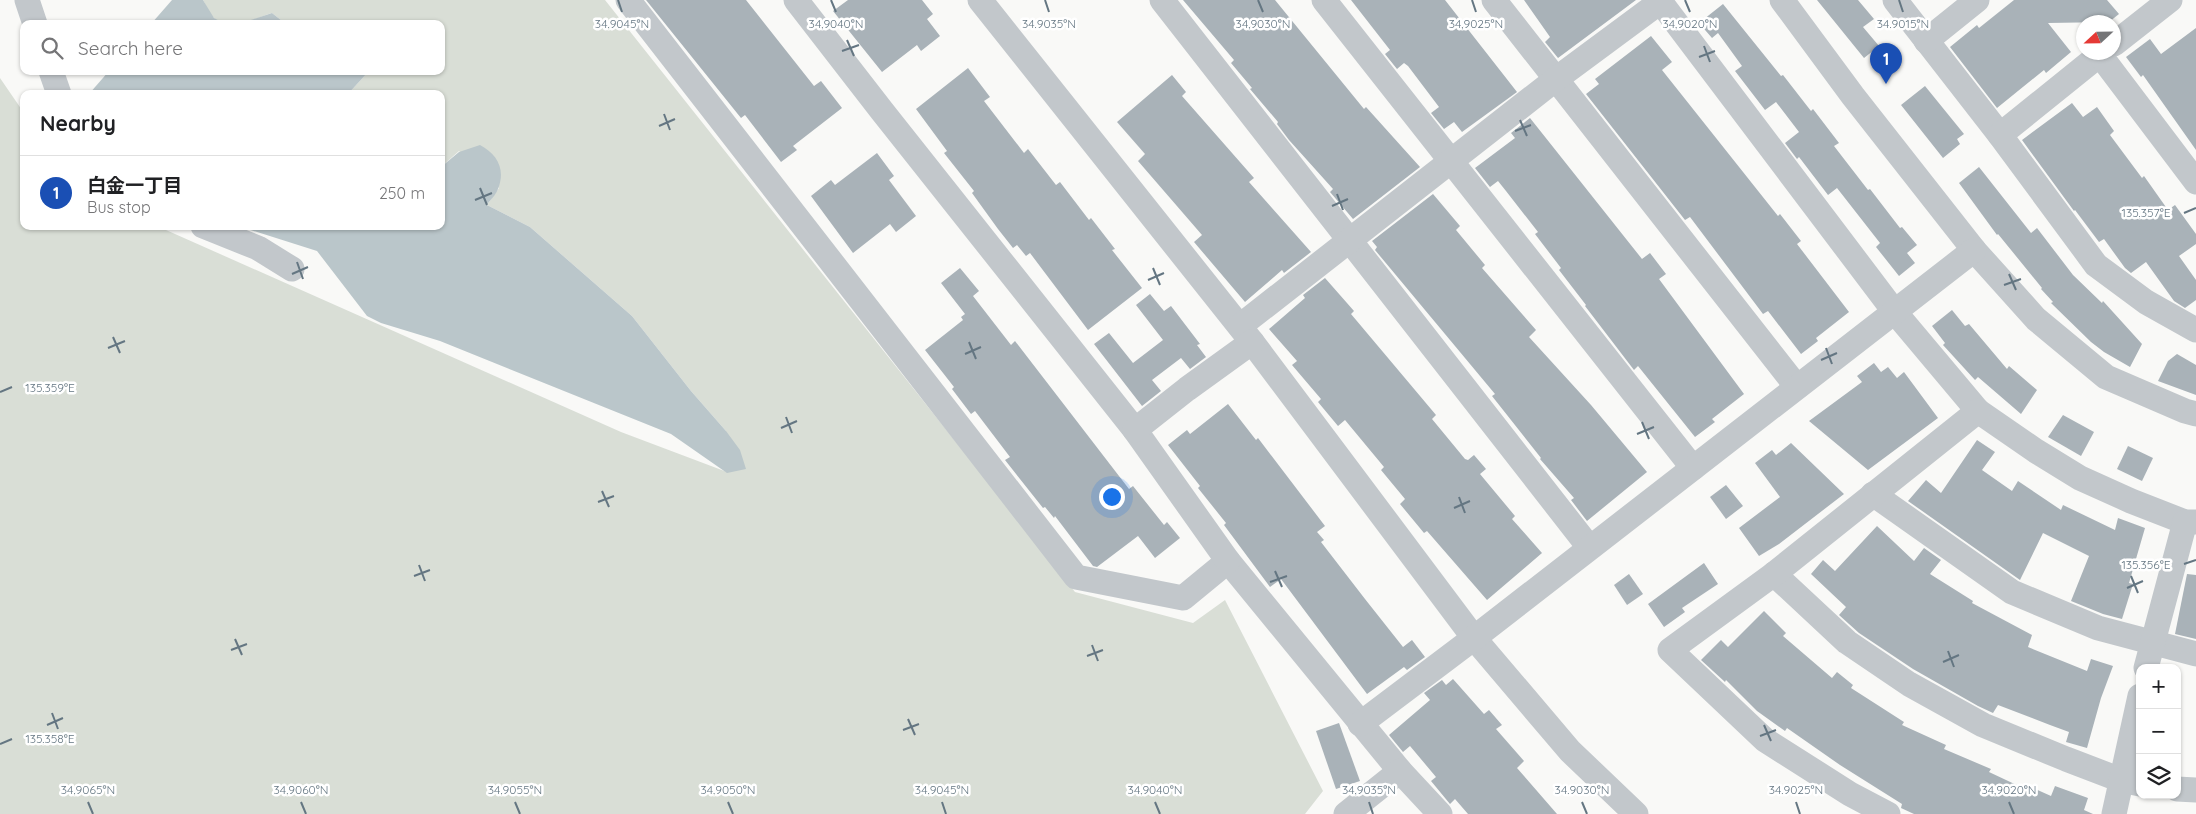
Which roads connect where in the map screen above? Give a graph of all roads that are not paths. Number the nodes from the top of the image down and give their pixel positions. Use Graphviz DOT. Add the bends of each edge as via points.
graph roads {
  1 [pos="27,0"];
  2 [pos="628,0"];
  3 [pos="796,0"];
  4 [pos="980,0"];
  5 [pos="1162,0"];
  6 [pos="1324,0"];
  7 [pos="1494,0"];
  8 [pos="1782,0"];
  9 [pos="1895,0"];
  10 [pos="1977,0"];
  11 [pos="2170,0"];
  12 [pos="1659,1"];
  13 [pos="34,20"];
  14 [pos="2121,38"];
  15 [pos="1926,41"];
  16 [pos="2094,60"];
  17 [pos="2113,60"];
  18 [pos="52,75"];
  19 [pos="1556,79"];
  20 [pos="58,90"];
  21 [pos="2000,135"];
  22 [pos="1450,161"];
  23 [pos="2196,182"];
  24 [pos="213,230"];
  25 [pos="1350,240"];
  26 [pos="1974,250"];
  27 [pos="292,269"];
  28 [pos="1894,311"];
  29 [pos="2196,330"];
  30 [pos="1246,334"];
  31 [pos="1797,387"];
  32 [pos="1978,411"];
  33 [pos="2196,414"];
  34 [pos="1135,430"];
  35 [pos="1693,468"];
  36 [pos="1873,494"];
  37 [pos="2191,522"];
  38 [pos="1589,547"];
  39 [pos="1228,561"];
  40 [pos="1774,574"];
  41 [pos="1474,638"];
  42 [pos="2151,643"];
  43 [pos="2196,654"];
  44 [pos="2147,664"];
  45 [pos="2138,709"];
  46 [pos="1360,724"];
  47 [pos="1400,771"];
  48 [pos="2130,782"];
  49 [pos="2181,789"];
  50 [pos="2196,790"];
  51 [pos="1346,814"];
  52 [pos="1440,814"];
  53 [pos="1636,814"];
  54 [pos="1888,814"];
  55 [pos="2114,814"];
  1 -- 13 [label="street"];
  2 -- 39 [label="street" via="1076,577 1183,598"];
  3 -- 34 [label="street"];
  4 -- 30 [label="street"];
  5 -- 25 [label="street"];
  6 -- 22 [label="street"];
  7 -- 19 [label="street"];
  8 -- 26 [label="street"];
  9 -- 15 [label="street"];
  10 -- 15 [label="street"];
  11 -- 14 [label="street"];
  12 -- 19 [label="street"];
  12 -- 28 [label="street"];
  15 -- 21 [label="street"];
  16 -- 21 [label="street"];
  17 -- 23 [label="street"];
  18 -- 20 [label="street"];
  19 -- 22 [label="street"];
  19 -- 31 [label="street"];
  21 -- 29 [label="street" via="2096,264 2146,302"];
  22 -- 25 [label="street"];
  22 -- 35 [label="street"];
  24 -- 27 [label="street" via="258,248"];
  25 -- 30 [label="street"];
  25 -- 38 [label="street"];
  26 -- 28 [label="street"];
  26 -- 33 [label="street" via="2036,319 2106,377"];
  28 -- 31 [label="street"];
  28 -- 32 [label="street"];
  30 -- 34 [label="street" via="1187,389"];
  30 -- 41 [label="street"];
  31 -- 35 [label="street"];
  32 -- 36 [label="street"];
  32 -- 37 [label="street" via="2080,478 2131,501"];
  34 -- 39 [label="street"];
  35 -- 38 [label="street"];
  36 -- 40 [label="street"];
  36 -- 42 [label="street" via="2012,592 2098,628"];
  37 -- 42 [label="street"];
  38 -- 41 [label="street"];
  39 -- 46 [label="street"];
  40 -- 48 [label="street" via="1847,642 1909,684 1983,725"];
  40 -- 54 [label="street" via="1670,650 1765,740"];
  41 -- 46 [label="street"];
  41 -- 53 [label="street" via="1570,751"];
  42 -- 43 [label="street"];
  42 -- 44 [label="street"];
  45 -- 48 [label="street"];
  46 -- 47 [label="street"];
  47 -- 51 [label="street"];
  47 -- 52 [label="street"];
  48 -- 55 [label="street"];
  49 -- 50 [label="street"];
}
